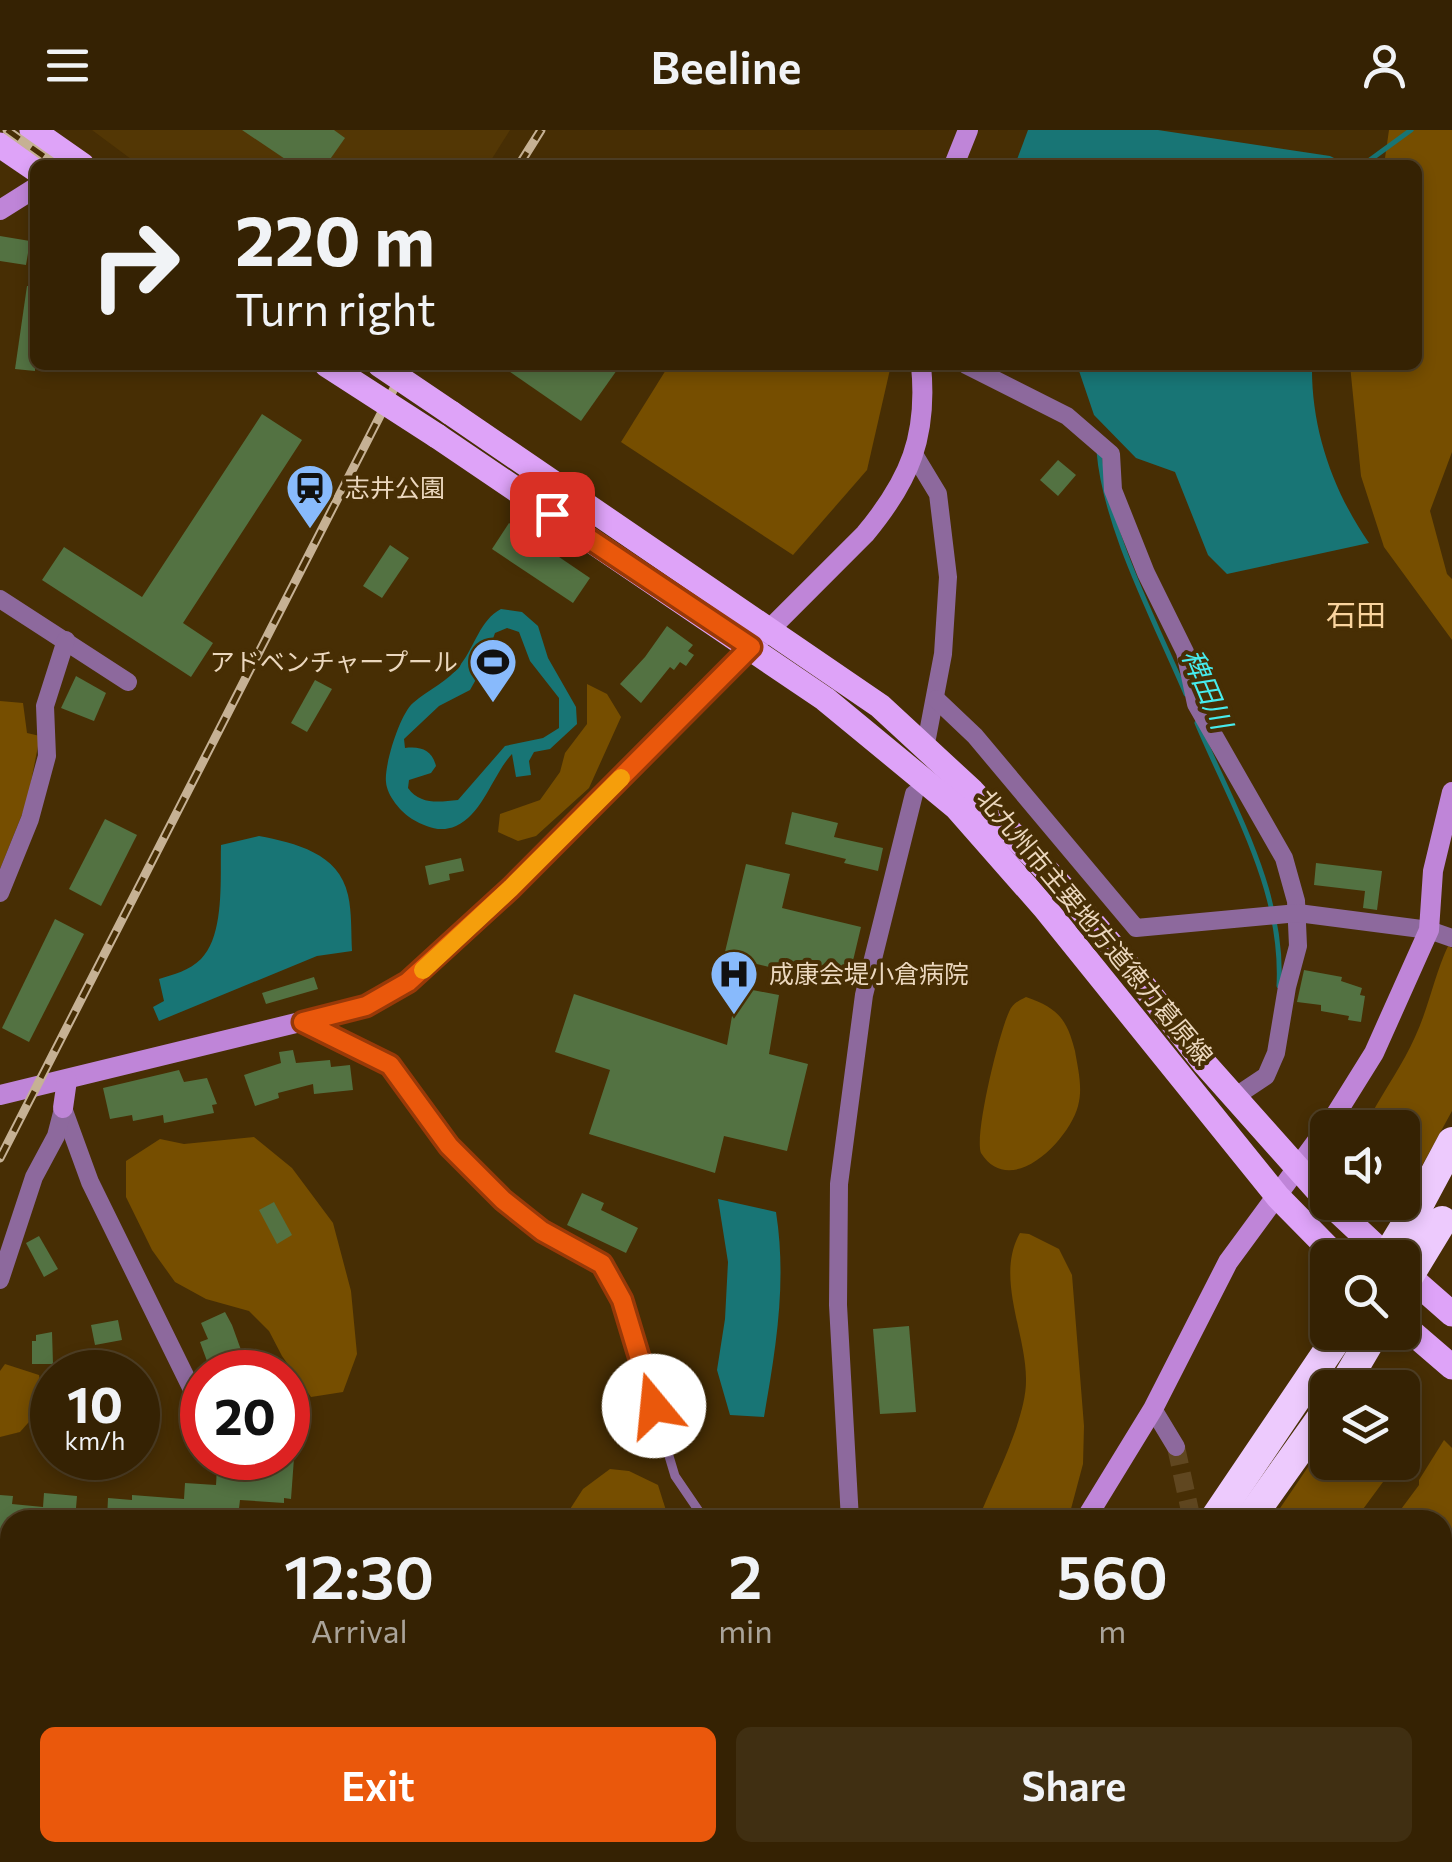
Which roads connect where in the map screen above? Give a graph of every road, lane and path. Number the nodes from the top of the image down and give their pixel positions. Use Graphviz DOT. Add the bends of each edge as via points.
graph roads {
  1 [pos="32,130"];
  2 [pos="968,130"];
  3 [pos="0,145"];
  4 [pos="75,160"];
  5 [pos="956,160"];
  6 [pos="30,165"];
  7 [pos="30,191"];
  8 [pos="0,210"];
  9 [pos="335,370"];
  10 [pos="387,370"];
  11 [pos="922,370"];
  12 [pos="976,370"];
  13 [pos="915,456"];
  14 [pos="0,599"];
  15 [pos="760,638"];
  16 [pos="66,640"];
  17 [pos="128,682"];
  18 [pos="936,699"];
  19 [pos="927,738"];
  20 [pos="1452,792"];
  21 [pos="914,794"];
  22 [pos="0,894"];
  23 [pos="1298,913"];
  24 [pos="1428,930"];
  25 [pos="1452,938"];
  26 [pos="303,1022"];
  27 [pos="67,1080"];
  28 [pos="0,1095"];
  29 [pos="1236,1096"];
  30 [pos="63,1108"];
  31 [pos="1452,1142"];
  32 [pos="1297,1170"];
  33 [pos="1310,1183"];
  34 [pos="1278,1196"];
  35 [pos="1438,1209"];
  36 [pos="1347,1220"];
  37 [pos="1321,1240"];
  38 [pos="1368,1240"];
  39 [pos="1406,1240"];
  40 [pos="1420,1248"];
  41 [pos="0,1280"];
  42 [pos="1420,1286"];
  43 [pos="1452,1314"];
  44 [pos="1420,1339"];
  45 [pos="1360,1350"];
  46 [pos="180,1365"];
  47 [pos="1452,1367"];
  48 [pos="1344,1370"];
  49 [pos="1153,1409"];
  50 [pos="1310,1410"];
  51 [pos="1310,1434"];
  52 [pos="1176,1446"];
  53 [pos="698,1510"];
  54 [pos="849,1510"];
  55 [pos="1091,1510"];
  56 [pos="1223,1510"];
  57 [pos="1257,1510"];
  1 -- 4 [label="main road"];
  2 -- 5 [label="street"];
  3 -- 6 [label="main road"];
  7 -- 8 [label="street"];
  9 -- 15 [label="main road, 北九州市主要地方道徳力葛原線, bridge"];
  10 -- 15 [label="main road, 北九州市主要地方道徳力葛原線, bridge"];
  11 -- 13 [label="street"];
  12 -- 23 [label="street" via="1067,416 1111,454 1114,490 1185,652 1196,704 1284,858"];
  13 -- 15 [label="street" via="875,523"];
  13 -- 18 [label="street" via="938,494 948,577"];
  14 -- 16 [label="street"];
  15 -- 26 [label="street" via="408,982 366,1006"];
  15 -- 29 [label="main road, 北九州市主要地方道徳力葛原線" via="880,706 972,791 1101,932"];
  15 -- 34 [label="main road, 北九州市主要地方道徳力葛原線" via="956,808 1044,906"];
  16 -- 17 [label="street"];
  16 -- 22 [label="street" via="45,706 43,772"];
  18 -- 19 [label="street"];
  18 -- 23 [label="street" via="1136,928"];
  20 -- 24 [label="street" via="1433,871"];
  21 -- 54 [label="street" via="864,995 839,1184"];
  23 -- 24 [label="street"];
  23 -- 29 [label="street" via="1298,946 1276,1053 1266,1076"];
  24 -- 25 [label="street"];
  24 -- 32 [label="street" via="1374,1053"];
  26 -- 27 [label="street"];
  26 -- 53 [label="lane" via="390,1065 449,1146 503,1200 602,1264 622,1300 675,1476"];
  27 -- 28 [label="street"];
  27 -- 30 [label="street"];
  29 -- 32 [label="main road, 北九州市主要地方道徳力葛原線"];
  30 -- 41 [label="street"];
  30 -- 46 [label="street" via="90,1182"];
  31 -- 35 [label="highway"];
  32 -- 33 [label="main road, 北九州市主要地方道徳力葛原線"];
  32 -- 34 [label="street"];
  34 -- 37 [label="main road, 北九州市主要地方道徳力葛原線"];
  34 -- 49 [label="street" via="1228,1262"];
  35 -- 39 [label="highway, bridge"];
  35 -- 40 [label="highway, bridge"];
  36 -- 38 [label="main road, 北九州市主要地方道徳力葛原線"];
  42 -- 43 [label="main road"];
  44 -- 47 [label="main road"];
  45 -- 48 [label="highway"];
  49 -- 52 [label="street"];
  49 -- 55 [label="street"];
  50 -- 56 [label="highway"];
  51 -- 57 [label="highway"];
}
